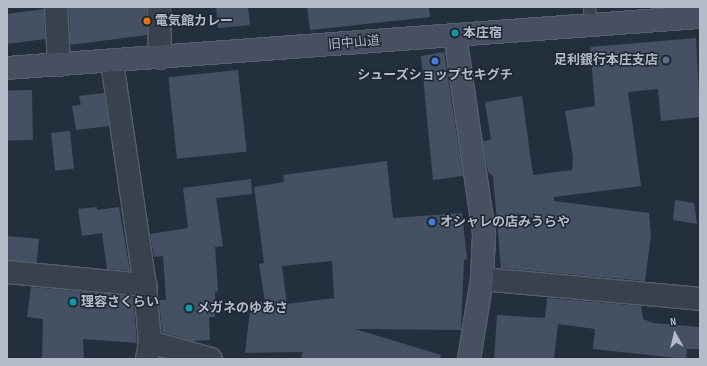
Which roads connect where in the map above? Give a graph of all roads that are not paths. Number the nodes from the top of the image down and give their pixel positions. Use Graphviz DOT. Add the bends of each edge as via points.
graph roads {
  1 [pos="56,7"];
  2 [pos="159,7"];
  3 [pos="590,15"];
  4 [pos="700,17"];
  5 [pos="455,35"];
  6 [pos="160,58"];
  7 [pos="112,62"];
  8 [pos="59,65"];
  9 [pos="7,68"];
  10 [pos="7,272"];
  11 [pos="482,279"];
  12 [pos="145,285"];
  13 [pos="700,299"];
  14 [pos="149,350"];
  15 [pos="211,359"];
  16 [pos="469,359"];
  1 -- 8 [label="street"];
  2 -- 6 [label="street"];
  3 -- 4 [label="main road, 旧中山道"];
  3 -- 5 [label="main road, 旧中山道"];
  5 -- 6 [label="main road, 旧中山道"];
  5 -- 11 [label="main road" via="484,235"];
  6 -- 7 [label="main road, 旧中山道"];
  7 -- 8 [label="main road, 旧中山道"];
  7 -- 12 [label="street"];
  8 -- 9 [label="main road, 旧中山道"];
  10 -- 12 [label="street"];
  11 -- 13 [label="street"];
  11 -- 16 [label="main road"];
  12 -- 14 [label="street"];
  14 -- 15 [label="street"];
}
